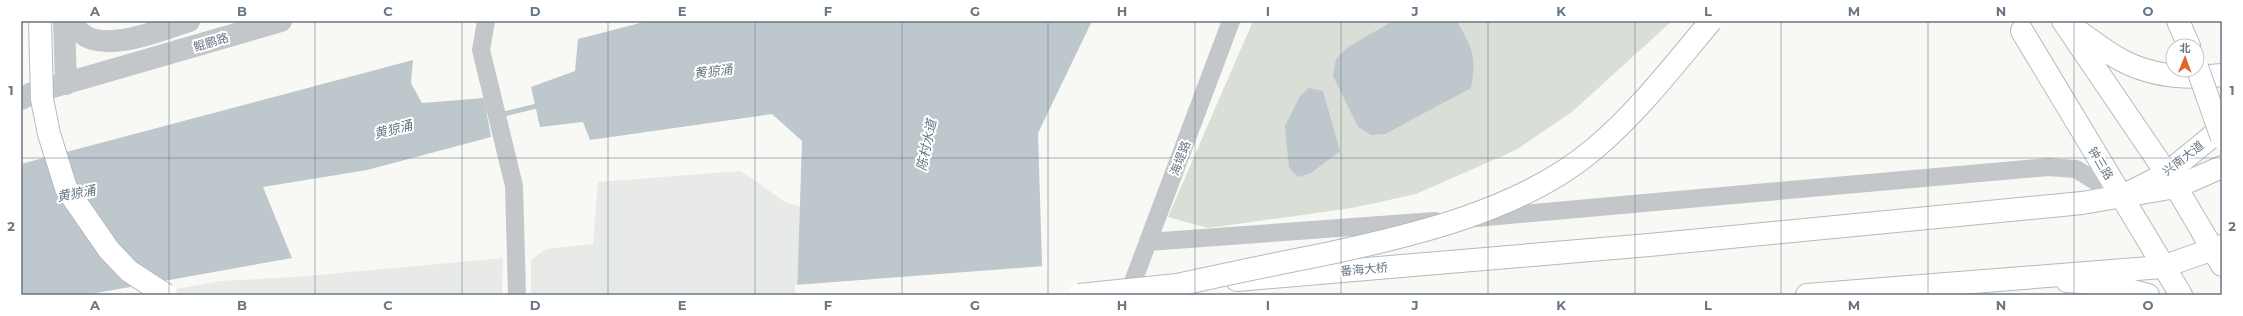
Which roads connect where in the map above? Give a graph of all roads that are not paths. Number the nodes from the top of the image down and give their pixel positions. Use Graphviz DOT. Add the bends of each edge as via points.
graph roads {
  1 [pos="40,21"];
  2 [pos="64,21"];
  3 [pos="71,21"];
  4 [pos="189,21"];
  5 [pos="281,21"];
  6 [pos="486,21"];
  7 [pos="1231,21"];
  8 [pos="1711,21"];
  9 [pos="2063,21"];
  10 [pos="2178,21"];
  11 [pos="2022,31"];
  12 [pos="2185,38"];
  13 [pos="2222,75"];
  14 [pos="2201,78"];
  15 [pos="66,84"];
  16 [pos="25,93"];
  17 [pos="2222,128"];
  18 [pos="2222,138"];
  19 [pos="2222,166"];
  20 [pos="2171,180"];
  21 [pos="2121,196"];
  22 [pos="1148,242"];
  23 [pos="2219,254"];
  24 [pos="2162,267"];
  25 [pos="2012,279"];
  26 [pos="1176,285"];
  27 [pos="166,295"];
  28 [pos="516,295"];
  29 [pos="1079,295"];
  30 [pos="1128,295"];
  31 [pos="1807,295"];
  32 [pos="2148,295"];
  33 [pos="2181,295"];
  1 -- 27 [label="main road, bridge" via="42,99 66,188 109,250 129,271"];
  2 -- 15 [label="street"];
  3 -- 4 [label="street" via="82,34 106,42 133,38"];
  5 -- 15 [label="street, 鲲鹏路"];
  6 -- 28 [label="street" via="481,50 514,186"];
  7 -- 22 [label="street, 海堤路"];
  8 -- 26 [label="main road, bridge" via="1637,109 1593,150 1550,180 1495,206 1444,225 1382,242"];
  9 -- 13 [label="main road" via="2130,64 2163,75 2196,78"];
  9 -- 20 [label="main road"];
  10 -- 12 [label="main road"];
  11 -- 21 [label="main road, 钟三路"];
  14 -- 18 [label="main road, bridge"];
  15 -- 16 [label="street, 鲲鹏路"];
  17 -- 20 [label="main road, 兴南大道"];
  19 -- 20 [label="main road"];
  20 -- 21 [label="main road, 番海大桥"];
  20 -- 23 [label="main road"];
  21 -- 22 [label="street" via="2076,169 2048,167 1544,213"];
  21 -- 24 [label="main road, 钟三路"];
  21 -- 26 [label="main road, 番海大桥, bridge" via="2082,203 1649,245"];
  22 -- 30 [label="street, 海堤路"];
  23 -- 24 [label="main road"];
  24 -- 25 [label="main road"];
  24 -- 33 [label="main road, 钟三路"];
  25 -- 31 [label="main road"];
  25 -- 32 [label="main road" via="2107,284"];
  26 -- 29 [label="main road, 番海大桥, bridge"];
}
